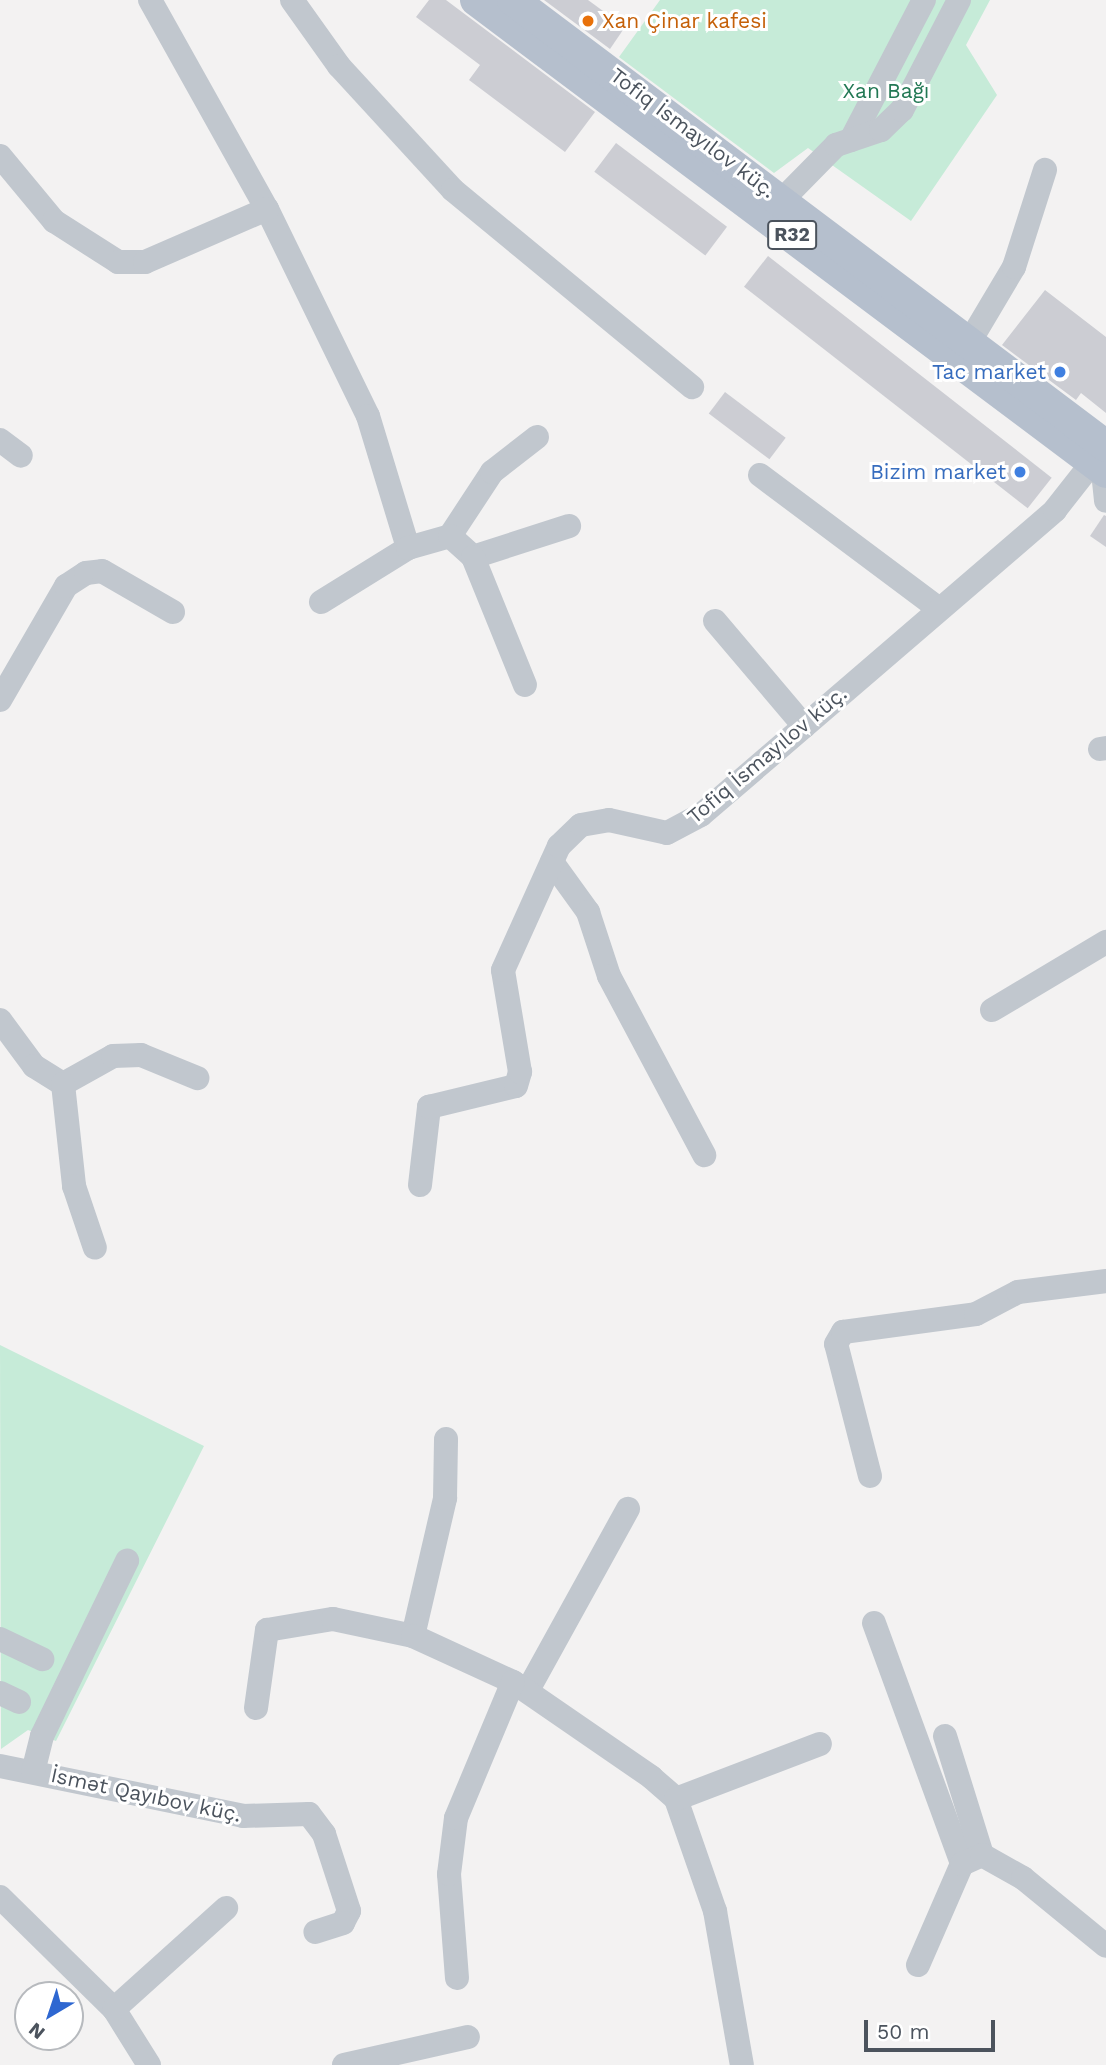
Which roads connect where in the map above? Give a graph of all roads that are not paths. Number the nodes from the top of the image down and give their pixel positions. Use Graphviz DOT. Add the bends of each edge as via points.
graph roads {
  1 [pos="150,0"];
  2 [pos="292,0"];
  3 [pos="477,0"];
  4 [pos="513,0"];
  5 [pos="924,0"];
  6 [pos="959,0"];
  7 [pos="851,140"];
  8 [pos="0,156"];
  9 [pos="1045,170"];
  10 [pos="782,200"];
  11 [pos="267,209"];
  12 [pos="970,341"];
  13 [pos="692,387"];
  14 [pos="537,437"];
  15 [pos="0,440"];
  16 [pos="21,456"];
  17 [pos="1103,467"];
  18 [pos="760,475"];
  19 [pos="569,526"];
  20 [pos="450,536"];
  21 [pos="408,548"];
  22 [pos="473,557"];
  23 [pos="321,602"];
  24 [pos="939,609"];
  25 [pos="173,612"];
  26 [pos="715,621"];
  27 [pos="525,685"];
  28 [pos="0,701"];
  29 [pos="804,726"];
  30 [pos="552,862"];
  31 [pos="1106,942"];
  32 [pos="992,1010"];
  33 [pos="0,1020"];
  34 [pos="197,1078"];
  35 [pos="63,1084"];
  36 [pos="704,1155"];
  37 [pos="420,1185"];
  38 [pos="95,1248"];
  39 [pos="1106,1281"];
  40 [pos="446,1438"];
  41 [pos="870,1476"];
  42 [pos="628,1509"];
  43 [pos="127,1561"];
  44 [pos="874,1623"];
  45 [pos="413,1636"];
  46 [pos="0,1639"];
  47 [pos="42,1659"];
  48 [pos="520,1686"];
  49 [pos="256,1708"];
  50 [pos="945,1736"];
  51 [pos="820,1744"];
  52 [pos="0,1766"];
  53 [pos="33,1772"];
  54 [pos="676,1798"];
  55 [pos="972,1859"];
  56 [pos="0,1897"];
  57 [pos="226,1908"];
  58 [pos="315,1932"];
  59 [pos="1106,1946"];
  60 [pos="918,1965"];
  61 [pos="457,1978"];
  62 [pos="114,2009"];
  63 [pos="468,2037"];
  64 [pos="149,2065"];
  65 [pos="344,2065"];
  66 [pos="742,2065"];
  1 -- 11 [label="street"];
  2 -- 13 [label="street" via="339,66 453,190"];
  3 -- 17 [label="main road, R32"];
  4 -- 10 [label="main road, Tofiq İsmayılov küç. / R32"];
  5 -- 7 [label="street"];
  6 -- 7 [label="street" via="902,110 881,130"];
  7 -- 10 [label="street" via="810,165"];
  8 -- 11 [label="street" via="54,221 118,262 145,262"];
  9 -- 12 [label="street" via="1014,267"];
  10 -- 12 [label="main road, Tofiq İsmayılov küç. / R32"];
  11 -- 21 [label="street" via="368,416"];
  12 -- 17 [label="main road, Tofiq İsmayılov küç. / R32"];
  14 -- 20 [label="street" via="492,471"];
  15 -- 16 [label="street"];
  17 -- 24 [label="street, Tofiq İsmayılov küç."];
  18 -- 24 [label="street"];
  19 -- 22 [label="street"];
  20 -- 21 [label="street"];
  20 -- 22 [label="street"];
  21 -- 23 [label="street"];
  22 -- 27 [label="street"];
  24 -- 29 [label="street, Tofiq İsmayılov küç."];
  25 -- 28 [label="street" via="102,571 86,573 66,586"];
  26 -- 29 [label="street"];
  29 -- 30 [label="street, Tofiq İsmayılov küç." via="702,815 667,833 609,820 581,825"];
  30 -- 36 [label="street" via="588,912 609,976"];
  30 -- 37 [label="street, Tofiq İsmayılov küç." via="503,970 520,1072 516,1086 429,1107"];
  31 -- 32 [label="street"];
  33 -- 35 [label="street" via="34,1066"];
  34 -- 35 [label="street" via="141,1055 113,1056"];
  35 -- 38 [label="street" via="74,1186"];
  39 -- 41 [label="street" via="1018,1292 976,1314 843,1332 836,1344"];
  40 -- 45 [label="street" via="445,1498"];
  42 -- 48 [label="street"];
  43 -- 53 [label="street" via="42,1736"];
  44 -- 55 [label="street"];
  45 -- 48 [label="street"];
  45 -- 49 [label="street" via="333,1619 267,1630"];
  46 -- 47 [label="street"];
  48 -- 54 [label="street"];
  48 -- 61 [label="street" via="456,1818 449,1874"];
  50 -- 55 [label="street"];
  51 -- 54 [label="street"];
  52 -- 53 [label="street, İsmət Qayıbov küç."];
  53 -- 58 [label="street, İsmət Qayıbov küç." via="243,1816 309,1814 324,1834 349,1911 343,1923"];
  54 -- 66 [label="street" via="715,1911"];
  55 -- 59 [label="street" via="1023,1878"];
  55 -- 60 [label="street"];
  56 -- 62 [label="street"];
  57 -- 62 [label="street"];
  62 -- 64 [label="street"];
  63 -- 65 [label="street"];
}
